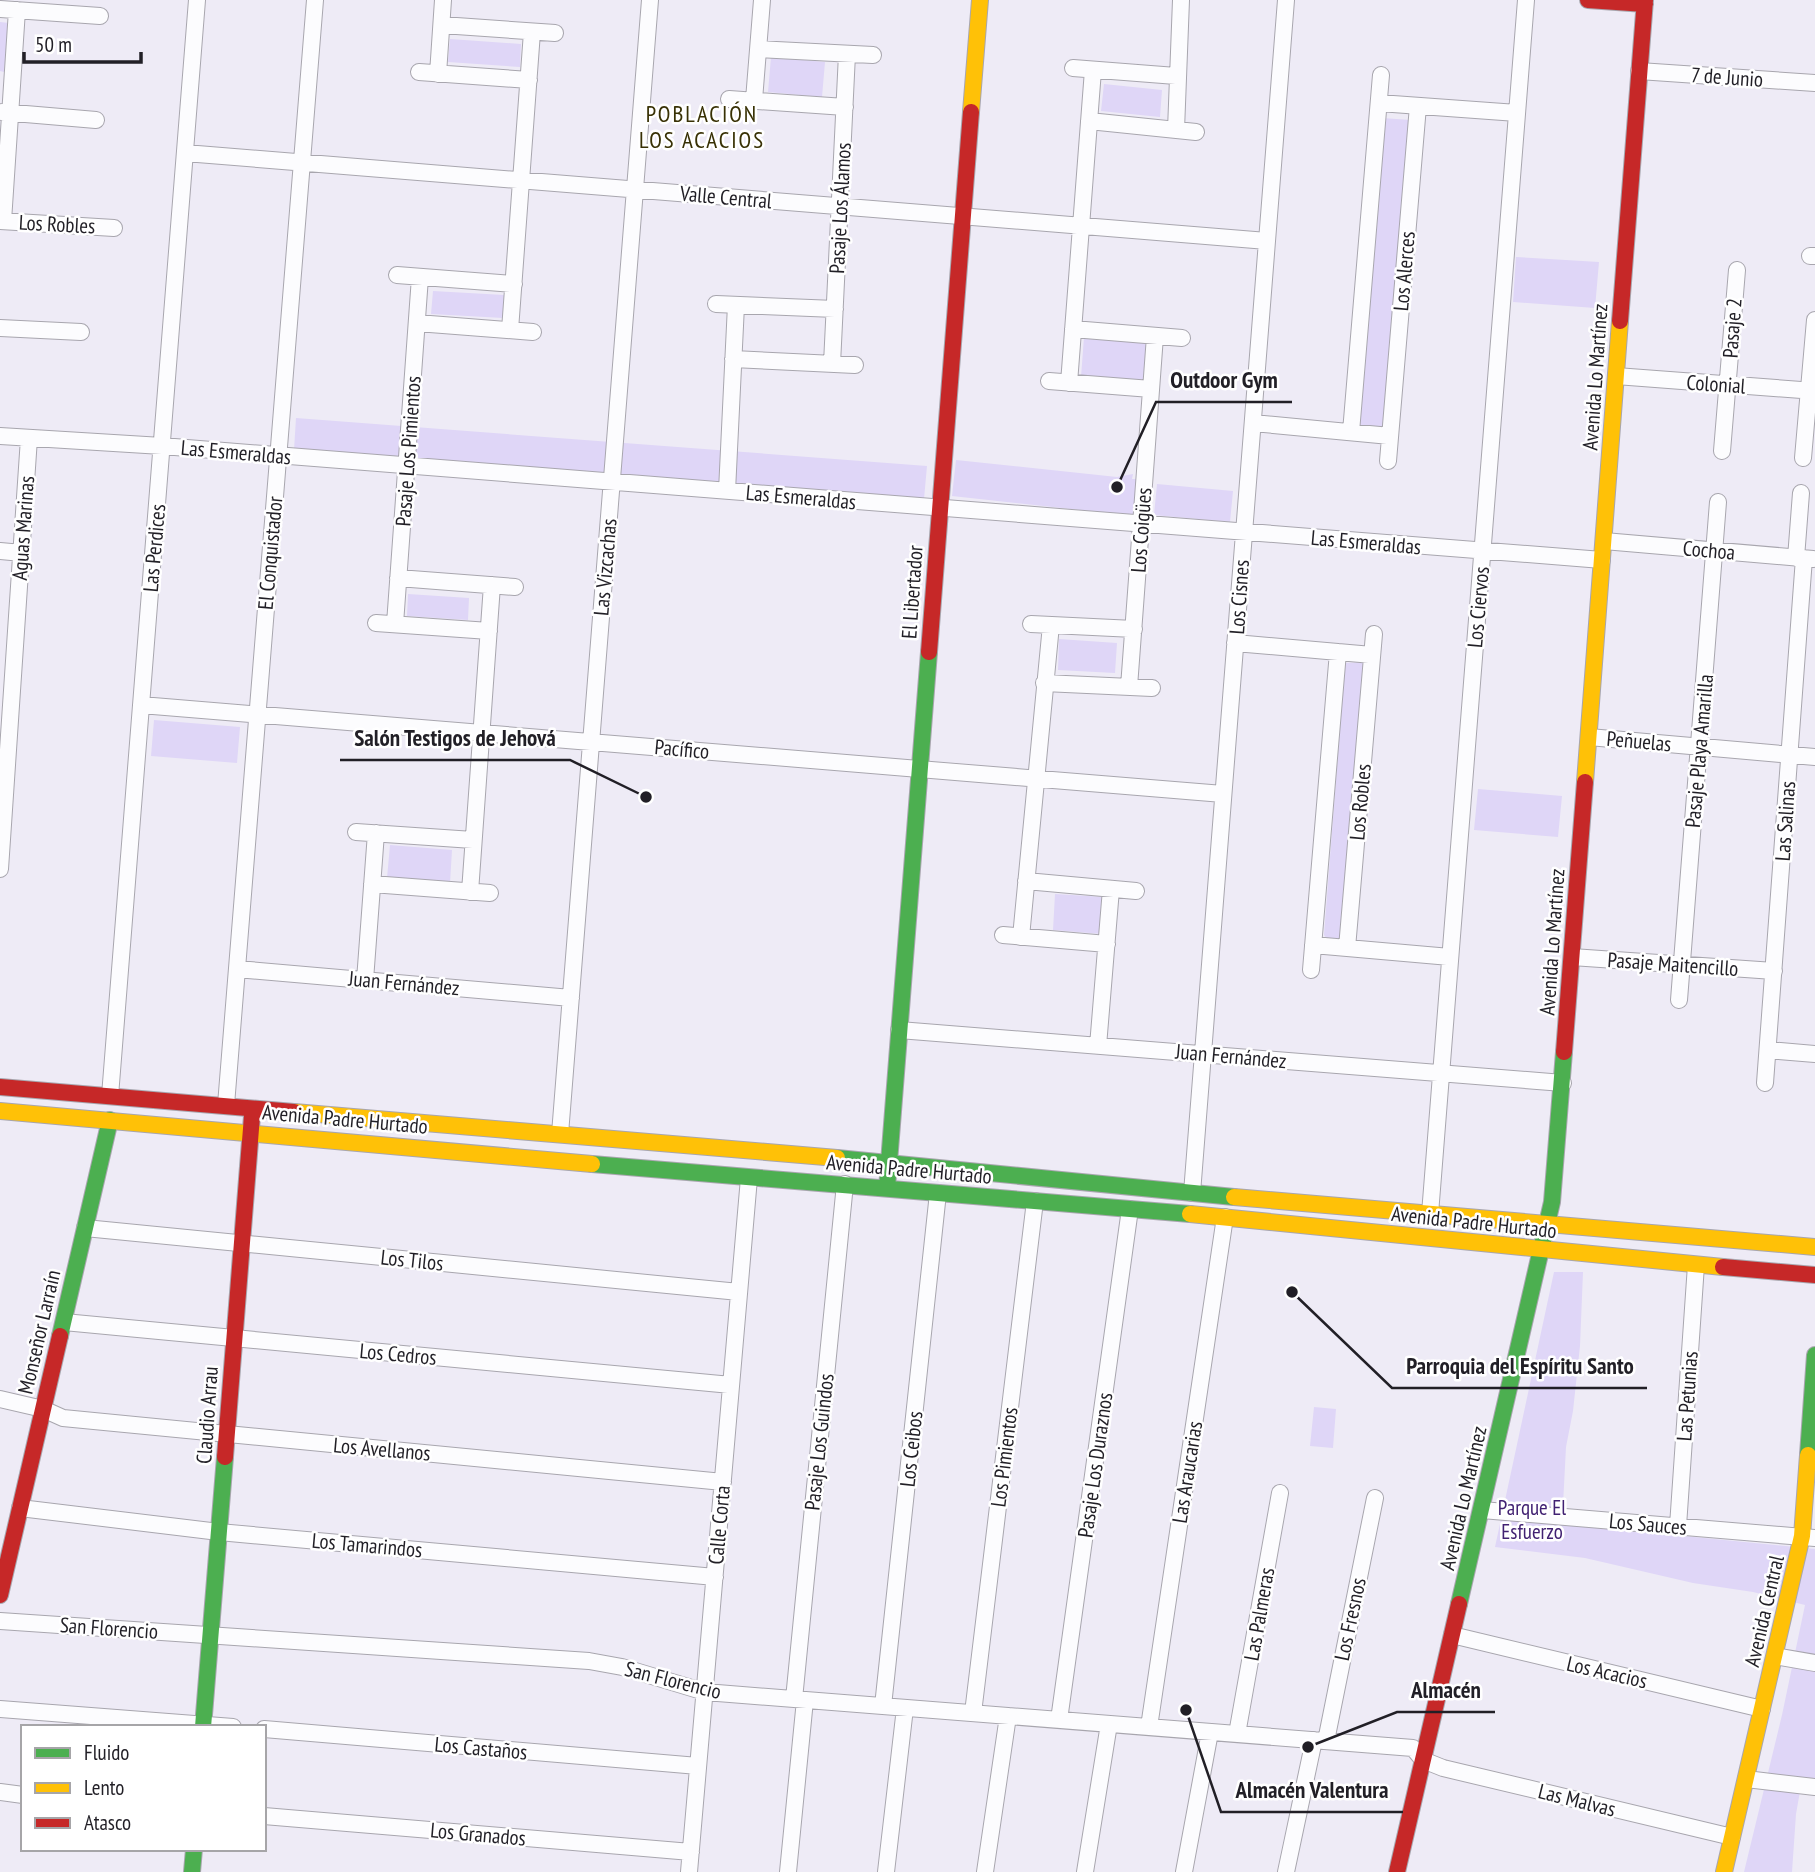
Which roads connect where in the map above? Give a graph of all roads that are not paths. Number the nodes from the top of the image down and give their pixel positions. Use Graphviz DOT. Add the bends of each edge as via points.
graph roads {
  1 [pos="197,0"];
  2 [pos="315,0"];
  3 [pos="443,0"];
  4 [pos="650,0"];
  5 [pos="762,0"];
  6 [pos="980,0"];
  7 [pos="1181,0"];
  8 [pos="1286,0"];
  9 [pos="1526,0"];
  10 [pos="1588,0"];
  11 [pos="1645,2"];
  12 [pos="8,10"];
  13 [pos="100,16"];
  14 [pos="442,25"];
  15 [pos="532,32"];
  16 [pos="555,33"];
  17 [pos="759,48"];
  18 [pos="847,54"];
  19 [pos="873,55"];
  20 [pos="1073,68"];
  21 [pos="1093,70"];
  22 [pos="1639,71"];
  23 [pos="418,72"];
  24 [pos="438,74"];
  25 [pos="1381,75"];
  26 [pos="1176,76"];
  27 [pos="529,80"];
  28 [pos="1815,83"];
  29 [pos="730,99"];
  30 [pos="754,100"];
  31 [pos="1379,103"];
  32 [pos="1418,106"];
  33 [pos="845,107"];
  34 [pos="5,112"];
  35 [pos="1517,113"];
  36 [pos="96,120"];
  37 [pos="1089,121"];
  38 [pos="1175,130"];
  39 [pos="1196,132"];
  40 [pos="185,153"];
  41 [pos="302,162"];
  42 [pos="521,180"];
  43 [pos="635,190"];
  44 [pos="840,206"];
  45 [pos="963,216"];
  46 [pos="2,221"];
  47 [pos="1082,226"];
  48 [pos="114,228"];
  49 [pos="1267,241"];
  50 [pos="1737,271"];
  51 [pos="397,275"];
  52 [pos="420,277"];
  53 [pos="514,284"];
  54 [pos="716,304"];
  55 [pos="736,305"];
  56 [pos="835,309"];
  57 [pos="1815,320"];
  58 [pos="417,323"];
  59 [pos="0,328"];
  60 [pos="1073,329"];
  61 [pos="510,330"];
  62 [pos="81,332"];
  63 [pos="533,332"];
  64 [pos="1155,336"];
  65 [pos="1182,338"];
  66 [pos="733,359"];
  67 [pos="832,364"];
  68 [pos="855,365"];
  69 [pos="1616,376"];
  70 [pos="1049,381"];
  71 [pos="1069,383"];
  72 [pos="1728,384"];
  73 [pos="1151,389"];
  74 [pos="1812,391"];
  75 [pos="1253,422"];
  76 [pos="1351,432"];
  77 [pos="0,436"];
  78 [pos="1390,436"];
  79 [pos="29,438"];
  80 [pos="162,446"];
  81 [pos="1807,450"];
  82 [pos="1722,451"];
  83 [pos="278,456"];
  84 [pos="1388,461"];
  85 [pos="406,466"];
  86 [pos="611,482"];
  87 [pos="727,491"];
  88 [pos="1801,493"];
  89 [pos="1718,502"];
  90 [pos="940,508"];
  91 [pos="1142,524"];
  92 [pos="1244,532"];
  93 [pos="1604,541"];
  94 [pos="0,551"];
  95 [pos="1483,551"];
  96 [pos="1714,551"];
  97 [pos="22,553"];
  98 [pos="1805,558"];
  99 [pos="1602,560"];
  100 [pos="398,578"];
  101 [pos="492,585"];
  102 [pos="514,587"];
  103 [pos="376,623"];
  104 [pos="395,624"];
  105 [pos="1031,624"];
  106 [pos="1051,625"];
  107 [pos="1134,629"];
  108 [pos="489,631"];
  109 [pos="1374,634"];
  110 [pos="1235,643"];
  111 [pos="1338,652"];
  112 [pos="1372,655"];
  113 [pos="7,665"];
  114 [pos="1044,683"];
  115 [pos="1129,687"];
  116 [pos="1152,688"];
  117 [pos="141,705"];
  118 [pos="257,715"];
  119 [pos="481,733"];
  120 [pos="1589,737"];
  121 [pos="591,742"];
  122 [pos="1699,747"];
  123 [pos="1790,755"];
  124 [pos="1815,757"];
  125 [pos="920,769"];
  126 [pos="1037,778"];
  127 [pos="1223,793"];
  128 [pos="356,832"];
  129 [pos="376,833"];
  130 [pos="473,841"];
  131 [pos="0,859"];
  132 [pos="1026,881"];
  133 [pos="372,884"];
  134 [pos="1111,889"];
  135 [pos="1136,891"];
  136 [pos="470,892"];
  137 [pos="489,893"];
  138 [pos="1003,935"];
  139 [pos="1021,937"];
  140 [pos="1107,944"];
  141 [pos="1313,945"];
  142 [pos="1347,948"];
  143 [pos="1450,957"];
  144 [pos="1572,957"];
  145 [pos="1682,965"];
  146 [pos="237,969"];
  147 [pos="1311,970"];
  148 [pos="1773,971"];
  149 [pos="365,980"];
  150 [pos="571,998"];
  151 [pos="1679,1000"];
  152 [pos="900,1030"];
  153 [pos="1098,1046"];
  154 [pos="1768,1050"];
  155 [pos="1203,1054"];
  156 [pos="1815,1054"];
  157 [pos="1441,1073"];
  158 [pos="1563,1083"];
  159 [pos="1765,1083"];
  160 [pos="0,1087"];
  161 [pos="110,1096"];
  162 [pos="226,1105"];
  163 [pos="254,1108"];
  164 [pos="0,1111"];
  165 [pos="110,1120"];
  166 [pos="250,1132"];
  167 [pos="560,1134"];
  168 [pos="889,1162"];
  169 [pos="749,1178"];
  170 [pos="845,1184"];
  171 [pos="887,1188"];
  172 [pos="938,1193"];
  173 [pos="1192,1193"];
  174 [pos="1035,1201"];
  175 [pos="1130,1209"];
  176 [pos="1430,1214"];
  177 [pos="1226,1217"];
  178 [pos="1547,1224"];
  179 [pos="85,1228"];
  180 [pos="241,1243"];
  181 [pos="1815,1247"];
  182 [pos="1542,1250"];
  183 [pos="1696,1265"];
  184 [pos="1815,1275"];
  185 [pos="739,1292"];
  186 [pos="64,1322"];
  187 [pos="234,1338"];
  188 [pos="1815,1355"];
  189 [pos="732,1385"];
  190 [pos="0,1399"];
  191 [pos="43,1409"];
  192 [pos="226,1434"];
  193 [pos="723,1482"];
  194 [pos="1280,1493"];
  195 [pos="1375,1498"];
  196 [pos="20,1508"];
  197 [pos="1482,1510"];
  198 [pos="1678,1526"];
  199 [pos="219,1532"];
  200 [pos="1809,1537"];
  201 [pos="715,1577"];
  202 [pos="0,1595"];
  203 [pos="0,1621"];
  204 [pos="211,1635"];
  205 [pos="1452,1635"];
  206 [pos="1774,1656"];
  207 [pos="1815,1663"];
  208 [pos="705,1692"];
  209 [pos="799,1699"];
  210 [pos="883,1706"];
  211 [pos="905,1708"];
  212 [pos="0,1709"];
  213 [pos="1762,1709"];
  214 [pos="973,1713"];
  215 [pos="1009,1716"];
  216 [pos="1059,1720"];
  217 [pos="1109,1724"];
  218 [pos="191,1725"];
  219 [pos="203,1725"];
  220 [pos="1149,1727"];
  221 [pos="266,1729"];
  222 [pos="1210,1732"];
  223 [pos="1237,1734"];
  224 [pos="1320,1740"];
  225 [pos="1423,1760"];
  226 [pos="698,1766"];
  227 [pos="1746,1779"];
  228 [pos="1815,1787"];
  229 [pos="0,1793"];
  230 [pos="21,1795"];
  231 [pos="266,1816"];
  232 [pos="1732,1837"];
  233 [pos="194,1851"];
  234 [pos="691,1852"];
  235 [pos="192,1872"];
  236 [pos="689,1872"];
  237 [pos="788,1872"];
  238 [pos="886,1872"];
  239 [pos="985,1872"];
  240 [pos="1085,1872"];
  241 [pos="1184,1872"];
  242 [pos="1286,1872"];
  243 [pos="1397,1872"];
  244 [pos="1724,1872"];
  1 -- 40 [label="street, Las Perdices"];
  2 -- 41 [label="street, El Conquistador"];
  3 -- 14 [label="street"];
  4 -- 43 [label="street, Las Vizcachas"];
  5 -- 17 [label="street"];
  6 -- 45 [label="main road, El Libertador"];
  7 -- 26 [label="street"];
  8 -- 49 [label="street, Los Cisnes"];
  9 -- 35 [label="street, Los Ciervos"];
  10 -- 11 [label="main road"];
  11 -- 22 [label="main road, Avenida Lo Martínez"];
  12 -- 13 [label="street"];
  12 -- 34 [label="street"];
  14 -- 15 [label="street"];
  14 -- 24 [label="street"];
  15 -- 16 [label="street"];
  15 -- 27 [label="street"];
  17 -- 18 [label="street"];
  17 -- 30 [label="street"];
  18 -- 19 [label="street"];
  18 -- 33 [label="street, Pasaje Los Álamos"];
  20 -- 21 [label="street"];
  21 -- 26 [label="street"];
  21 -- 37 [label="street"];
  22 -- 28 [label="street, 7 de Junio"];
  22 -- 69 [label="main road, Avenida Lo Martínez"];
  23 -- 24 [label="street"];
  24 -- 27 [label="street"];
  25 -- 31 [label="street, Los Alerces"];
  26 -- 38 [label="street"];
  27 -- 42 [label="street"];
  29 -- 30 [label="street"];
  30 -- 33 [label="street"];
  31 -- 32 [label="street"];
  31 -- 76 [label="street, Los Alerces"];
  32 -- 35 [label="street"];
  32 -- 78 [label="street, Los Alerces"];
  33 -- 44 [label="street, Pasaje Los Álamos"];
  34 -- 36 [label="street"];
  34 -- 46 [label="street"];
  35 -- 95 [label="street, Los Ciervos"];
  37 -- 38 [label="street"];
  37 -- 47 [label="street"];
  38 -- 39 [label="street"];
  40 -- 41 [label="street, Valle Central"];
  40 -- 80 [label="street, Las Perdices"];
  41 -- 42 [label="street, Valle Central"];
  41 -- 83 [label="street, El Conquistador"];
  42 -- 43 [label="street, Valle Central"];
  42 -- 53 [label="street"];
  43 -- 44 [label="street, Valle Central"];
  43 -- 86 [label="street, Las Vizcachas"];
  44 -- 45 [label="street, Valle Central"];
  44 -- 56 [label="street, Pasaje Los Álamos"];
  45 -- 47 [label="street, Valle Central"];
  45 -- 90 [label="main road, El Libertador"];
  46 -- 48 [label="street, Los Robles"];
  47 -- 49 [label="street, Valle Central"];
  47 -- 60 [label="street"];
  49 -- 75 [label="street, Los Cisnes"];
  50 -- 72 [label="street, Pasaje 2"];
  51 -- 52 [label="street"];
  52 -- 53 [label="street"];
  52 -- 58 [label="street, Pasaje Los Pimientos"];
  53 -- 61 [label="street"];
  54 -- 55 [label="street"];
  55 -- 56 [label="street"];
  55 -- 66 [label="street"];
  56 -- 67 [label="street, Pasaje Los Álamos"];
  57 -- 74 [label="street"];
  58 -- 61 [label="street"];
  58 -- 85 [label="street, Pasaje Los Pimientos"];
  59 -- 62 [label="street"];
  60 -- 64 [label="street"];
  60 -- 71 [label="street"];
  61 -- 63 [label="street"];
  64 -- 65 [label="street"];
  64 -- 73 [label="street, Los Coigües"];
  66 -- 67 [label="street"];
  66 -- 87 [label="street"];
  67 -- 68 [label="street"];
  69 -- 72 [label="street, Colonial"];
  69 -- 93 [label="main road, Avenida Lo Martínez"];
  70 -- 71 [label="street"];
  71 -- 73 [label="street"];
  72 -- 74 [label="street, Colonial"];
  72 -- 82 [label="street, Pasaje 2"];
  73 -- 91 [label="street, Los Coigües"];
  74 -- 81 [label="street"];
  75 -- 76 [label="street"];
  75 -- 92 [label="street, Los Cisnes"];
  76 -- 78 [label="street"];
  77 -- 79 [label="street, Las Esmeraldas"];
  78 -- 84 [label="street, Los Alerces"];
  79 -- 80 [label="street, Las Esmeraldas"];
  79 -- 97 [label="street, Aguas Marinas"];
  80 -- 83 [label="street, Las Esmeraldas"];
  80 -- 117 [label="street, Las Perdices"];
  83 -- 85 [label="street, Las Esmeraldas"];
  83 -- 118 [label="street, El Conquistador"];
  85 -- 86 [label="street, Las Esmeraldas"];
  85 -- 100 [label="street, Pasaje Los Pimientos"];
  86 -- 87 [label="street, Las Esmeraldas"];
  86 -- 121 [label="street, Las Vizcachas"];
  87 -- 90 [label="street, Las Esmeraldas"];
  88 -- 98 [label="street, Las Salinas"];
  89 -- 96 [label="street, Pasaje Playa Amarilla"];
  90 -- 91 [label="street, Las Esmeraldas"];
  90 -- 125 [label="main road, El Libertador"];
  91 -- 92 [label="street, Las Esmeraldas"];
  91 -- 107 [label="street, Los Coigües"];
  92 -- 95 [label="street, Las Esmeraldas"];
  92 -- 110 [label="street, Los Cisnes"];
  93 -- 96 [label="street, Cochoa"];
  93 -- 99 [label="main road, Avenida Lo Martínez"];
  94 -- 97 [label="street"];
  95 -- 99 [label="street, Las Esmeraldas"];
  95 -- 143 [label="street, Los Ciervos"];
  96 -- 98 [label="street, Cochoa"];
  96 -- 122 [label="street, Pasaje Playa Amarilla"];
  97 -- 113 [label="street, Aguas Marinas"];
  98 -- 123 [label="street, Las Salinas"];
  99 -- 120 [label="main road, Avenida Lo Martínez"];
  100 -- 101 [label="street"];
  100 -- 104 [label="street, Pasaje Los Pimientos"];
  101 -- 102 [label="street"];
  101 -- 108 [label="street"];
  103 -- 104 [label="street"];
  104 -- 108 [label="street"];
  105 -- 106 [label="street"];
  106 -- 107 [label="street"];
  106 -- 114 [label="street"];
  107 -- 115 [label="street, Los Coigües"];
  108 -- 119 [label="street"];
  109 -- 112 [label="street, Los Robles"];
  110 -- 111 [label="street"];
  110 -- 127 [label="street, Los Cisnes"];
  111 -- 112 [label="street"];
  111 -- 141 [label="street, Los Robles"];
  112 -- 142 [label="street, Los Robles"];
  113 -- 131 [label="street, Aguas Marinas"];
  114 -- 115 [label="street"];
  114 -- 126 [label="street"];
  115 -- 116 [label="street"];
  117 -- 118 [label="street, Pacífico"];
  117 -- 161 [label="street, Las Perdices"];
  118 -- 119 [label="street, Pacífico"];
  118 -- 146 [label="street, El Conquistador"];
  119 -- 121 [label="street, Pacífico"];
  119 -- 130 [label="street"];
  120 -- 122 [label="street, Peñuelas"];
  120 -- 144 [label="main road, Avenida Lo Martínez"];
  121 -- 125 [label="street, Pacífico"];
  121 -- 150 [label="street, Las Vizcachas"];
  122 -- 123 [label="street, Peñuelas"];
  122 -- 145 [label="street, Pasaje Playa Amarilla"];
  123 -- 124 [label="street, Peñuelas"];
  123 -- 148 [label="street, Las Salinas"];
  125 -- 126 [label="street, Pacífico"];
  125 -- 152 [label="main road, El Libertador"];
  126 -- 127 [label="street, Pacífico"];
  126 -- 132 [label="street"];
  127 -- 155 [label="street, Los Cisnes"];
  128 -- 129 [label="street"];
  129 -- 130 [label="street"];
  129 -- 133 [label="street"];
  130 -- 136 [label="street"];
  132 -- 134 [label="street"];
  132 -- 139 [label="street"];
  133 -- 136 [label="street"];
  133 -- 149 [label="street"];
  134 -- 135 [label="street"];
  134 -- 140 [label="street"];
  136 -- 137 [label="street"];
  138 -- 139 [label="street"];
  139 -- 140 [label="street"];
  140 -- 153 [label="street"];
  141 -- 142 [label="street"];
  141 -- 147 [label="street, Los Robles"];
  142 -- 143 [label="street"];
  143 -- 157 [label="street, Los Ciervos"];
  144 -- 145 [label="street, Pasaje Maitencillo"];
  144 -- 158 [label="main road, Avenida Lo Martínez"];
  145 -- 148 [label="street, Pasaje Maitencillo"];
  145 -- 151 [label="street, Pasaje Playa Amarilla"];
  146 -- 149 [label="street, Juan Fernández"];
  146 -- 162 [label="street, El Conquistador"];
  148 -- 154 [label="street, Las Salinas"];
  149 -- 150 [label="street, Juan Fernández"];
  150 -- 167 [label="street, Las Vizcachas"];
  152 -- 153 [label="street, Juan Fernández"];
  152 -- 168 [label="main road, El Libertador"];
  153 -- 155 [label="street, Juan Fernández"];
  154 -- 156 [label="street"];
  154 -- 159 [label="street, Las Salinas"];
  155 -- 157 [label="street, Juan Fernández"];
  155 -- 173 [label="street, Los Cisnes"];
  157 -- 158 [label="street, Juan Fernández"];
  157 -- 176 [label="street, Los Ciervos"];
  158 -- 178 [label="main road, Avenida Lo Martínez"];
  160 -- 161 [label="main road, Avenida Padre Hurtado"];
  161 -- 162 [label="main road, Avenida Padre Hurtado"];
  162 -- 163 [label="main road, Avenida Padre Hurtado"];
  163 -- 166 [label="main road, Claudio Arrau"];
  163 -- 167 [label="main road, Avenida Padre Hurtado"];
  164 -- 165 [label="main road, Avenida Padre Hurtado"];
  165 -- 166 [label="main road, Avenida Padre Hurtado"];
  165 -- 179 [label="main road, Monseñor Larraín"];
  166 -- 169 [label="main road, Avenida Padre Hurtado"];
  166 -- 180 [label="main road, Claudio Arrau"];
  167 -- 168 [label="main road, Avenida Padre Hurtado"];
  168 -- 171 [label="main road, El Libertador"];
  168 -- 173 [label="main road, Avenida Padre Hurtado"];
  169 -- 170 [label="main road, Avenida Padre Hurtado"];
  169 -- 185 [label="street, Calle Corta"];
  170 -- 171 [label="main road, Avenida Padre Hurtado"];
  170 -- 209 [label="street, Pasaje Los Guindos"];
  171 -- 172 [label="main road, Avenida Padre Hurtado"];
  172 -- 174 [label="main road, Avenida Padre Hurtado"];
  172 -- 210 [label="street, Los Ceibos"];
  173 -- 176 [label="main road, Avenida Padre Hurtado"];
  174 -- 175 [label="main road, Avenida Padre Hurtado"];
  174 -- 214 [label="street, Los Pimientos"];
  175 -- 177 [label="main road, Avenida Padre Hurtado"];
  175 -- 216 [label="street, Pasaje Los Duraznos"];
  176 -- 178 [label="main road, Avenida Padre Hurtado"];
  177 -- 182 [label="main road, Avenida Padre Hurtado"];
  177 -- 220 [label="street, Las Araucarias"];
  178 -- 181 [label="main road, Avenida Padre Hurtado"];
  178 -- 182 [label="main road, Avenida Lo Martínez"];
  179 -- 180 [label="street, Los Tilos"];
  179 -- 186 [label="main road, Monseñor Larraín"];
  180 -- 185 [label="street, Los Tilos"];
  180 -- 187 [label="main road, Claudio Arrau"];
  182 -- 183 [label="main road, Avenida Padre Hurtado"];
  182 -- 197 [label="main road, Avenida Lo Martínez"];
  183 -- 184 [label="main road, Avenida Padre Hurtado"];
  183 -- 198 [label="street, Las Petunias"];
  185 -- 189 [label="street, Calle Corta"];
  186 -- 187 [label="street, Los Cedros"];
  186 -- 191 [label="main road, Monseñor Larraín"];
  187 -- 189 [label="street, Los Cedros"];
  187 -- 192 [label="main road, Claudio Arrau"];
  188 -- 200 [label="main road, Avenida Central"];
  189 -- 193 [label="street, Calle Corta"];
  190 -- 191 [label="street, Los Avellanos"];
  191 -- 192 [label="street, Los Avellanos" via="63,1418"];
  191 -- 196 [label="main road, Monseñor Larraín"];
  192 -- 193 [label="street, Los Avellanos"];
  192 -- 199 [label="main road, Claudio Arrau"];
  193 -- 201 [label="street, Calle Corta"];
  194 -- 223 [label="street, Las Palmeras"];
  195 -- 224 [label="street, Los Fresnos"];
  196 -- 199 [label="street, Los Tamarindos"];
  196 -- 202 [label="main road, Monseñor Larraín"];
  197 -- 198 [label="street, Los Sauces"];
  197 -- 205 [label="main road, Avenida Lo Martínez"];
  198 -- 200 [label="street, Los Sauces"];
  199 -- 201 [label="street, Los Tamarindos"];
  199 -- 204 [label="main road, Claudio Arrau"];
  200 -- 206 [label="main road, Avenida Central"];
  201 -- 208 [label="street, Calle Corta"];
  203 -- 204 [label="street, San Florencio"];
  204 -- 208 [label="street, San Florencio" via="589,1661"];
  204 -- 219 [label="main road, Claudio Arrau"];
  205 -- 213 [label="street, Los Acacios"];
  205 -- 225 [label="main road, Avenida Lo Martínez"];
  206 -- 207 [label="street"];
  206 -- 213 [label="main road, Avenida Central"];
  208 -- 209 [label="street, San Florencio"];
  208 -- 226 [label="street, Calle Corta"];
  209 -- 210 [label="street, San Florencio"];
  209 -- 237 [label="street, Pasaje Los Guindos"];
  210 -- 211 [label="street, San Florencio"];
  211 -- 214 [label="street, San Florencio"];
  211 -- 238 [label="street"];
  212 -- 218 [label="street"];
  213 -- 227 [label="main road, Avenida Central"];
  214 -- 215 [label="street, San Florencio"];
  215 -- 216 [label="street, San Florencio"];
  215 -- 239 [label="street"];
  216 -- 217 [label="street, San Florencio"];
  217 -- 220 [label="street, San Florencio"];
  217 -- 240 [label="street"];
  220 -- 222 [label="street, San Florencio"];
  221 -- 226 [label="street, Los Castaños"];
  222 -- 223 [label="street, San Florencio"];
  222 -- 241 [label="street"];
  223 -- 224 [label="street, San Florencio"];
  224 -- 225 [label="street, San Florencio" via="1413,1748"];
  224 -- 242 [label="street, Los Fresnos"];
  225 -- 232 [label="street, Las Malvas"];
  225 -- 243 [label="main road, Avenida Lo Martínez"];
  226 -- 234 [label="street, Calle Corta"];
  227 -- 228 [label="street"];
  227 -- 232 [label="main road, Avenida Central"];
  229 -- 230 [label="street"];
  231 -- 234 [label="street, Los Granados"];
  232 -- 244 [label="main road, Avenida Central"];
  233 -- 235 [label="main road"];
  234 -- 236 [label="street, Calle Corta"];
}
